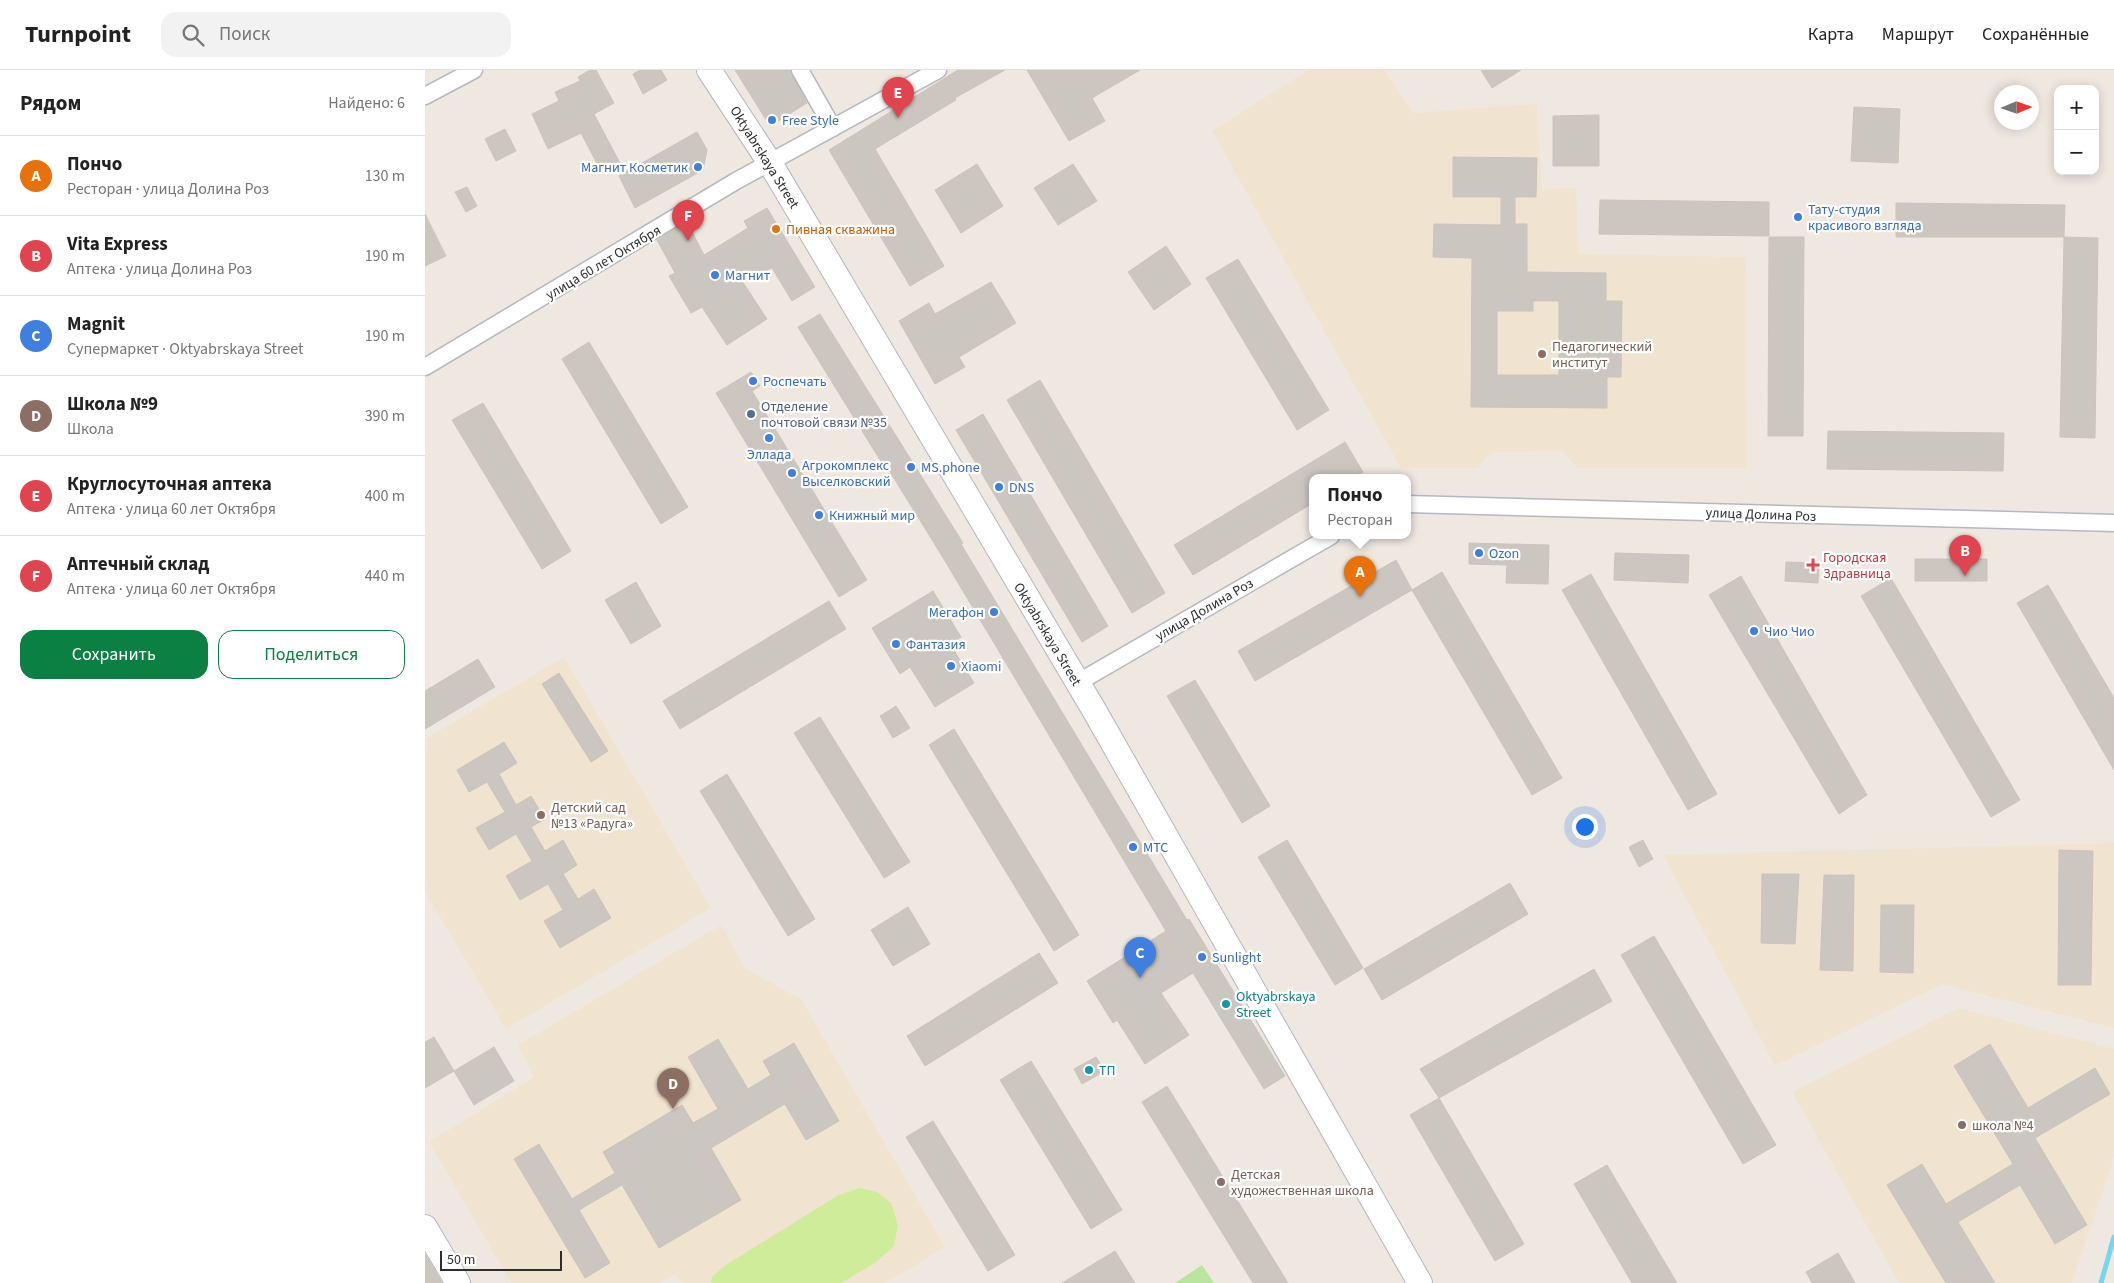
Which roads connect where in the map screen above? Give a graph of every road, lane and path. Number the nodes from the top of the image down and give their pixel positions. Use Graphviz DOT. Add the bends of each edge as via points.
graph roads {
  1 [pos="475,70"];
  2 [pos="709,70"];
  3 [pos="800,70"];
  4 [pos="938,70"];
  5 [pos="425,96"];
  6 [pos="833,128"];
  7 [pos="770,163"];
  8 [pos="425,367"];
  9 [pos="1411,504"];
  10 [pos="2114,523"];
  11 [pos="1326,539"];
  12 [pos="1077,683"];
  13 [pos="426,1232"];
  14 [pos="458,1283"];
  15 [pos="1420,1283"];
  1 -- 5 [label="street"];
  2 -- 7 [label="main road, Oktyabrskaya Street"];
  3 -- 6 [label="street"];
  4 -- 6 [label="street, улица 60 лет Октября"];
  6 -- 7 [label="street, улица 60 лет Октября"];
  7 -- 8 [label="street, улица 60 лет Октября"];
  7 -- 12 [label="main road, Oktyabrskaya Street"];
  9 -- 10 [label="street, улица Долина Роз"];
  11 -- 12 [label="street, улица Долина Роз"];
  12 -- 15 [label="main road, Oktyabrskaya Street"];
  13 -- 14 [label="main road"];
}
